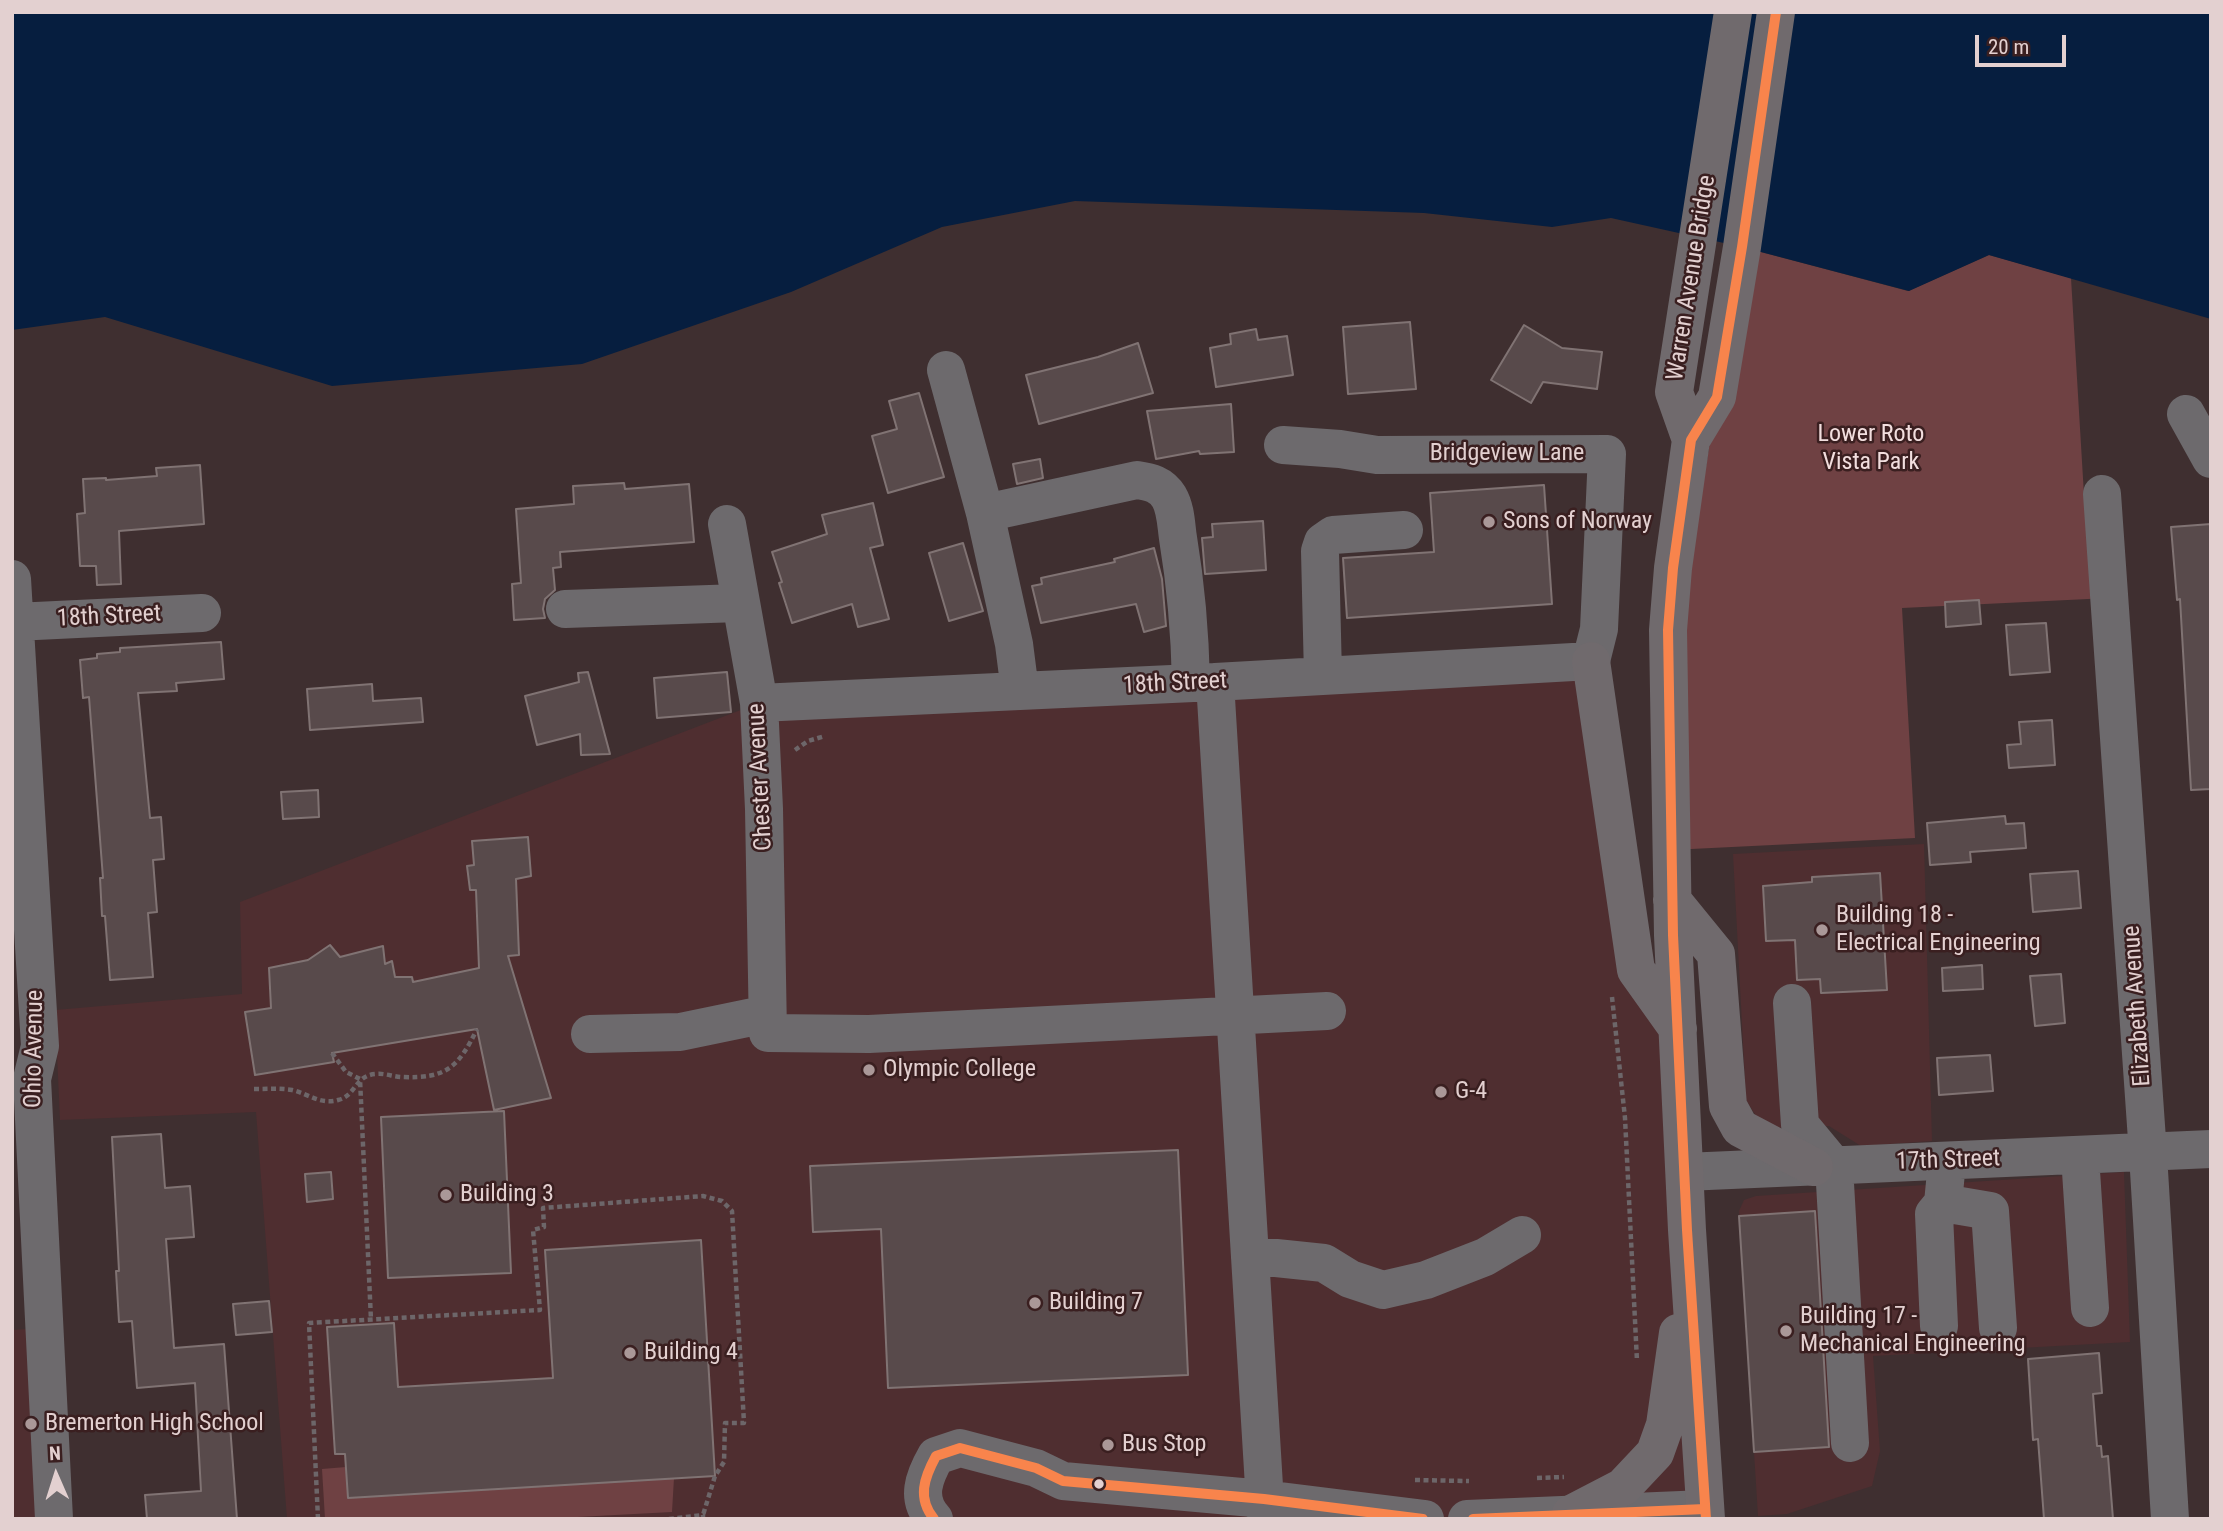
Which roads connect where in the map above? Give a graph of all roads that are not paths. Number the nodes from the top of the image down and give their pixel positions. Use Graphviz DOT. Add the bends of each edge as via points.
graph roads {
  1 [pos="1734,12"];
  2 [pos="1776,12"];
  3 [pos="946,370"];
  4 [pos="2186,414"];
  5 [pos="1691,440"];
  6 [pos="1283,444"];
  7 [pos="2211,459"];
  8 [pos="2102,494"];
  9 [pos="985,513"];
  10 [pos="727,524"];
  11 [pos="1404,530"];
  12 [pos="12,579"];
  13 [pos="739,603"];
  14 [pos="565,610"];
  15 [pos="202,613"];
  16 [pos="15,622"];
  17 [pos="1591,661"];
  18 [pos="1322,676"];
  19 [pos="1203,682"];
  20 [pos="1020,691"];
  21 [pos="759,703"];
  22 [pos="1672,901"];
  23 [pos="1792,1003"];
  24 [pos="1326,1011"];
  25 [pos="1236,1017"];
  26 [pos="767,1024"];
  27 [pos="1678,1029"];
  28 [pos="590,1034"];
  29 [pos="22,1079"];
  30 [pos="2211,1149"];
  31 [pos="2148,1154"];
  32 [pos="2080,1156"];
  33 [pos="1947,1161"];
  34 [pos="1824,1166"];
  35 [pos="1685,1172"];
  36 [pos="1943,1203"];
  37 [pos="1522,1236"];
  38 [pos="1250,1258"];
  39 [pos="1692,1305"];
  40 [pos="2090,1308"];
  41 [pos="1939,1326"];
  42 [pos="1998,1328"];
  43 [pos="1850,1443"];
  44 [pos="1265,1509"];
  45 [pos="1571,1514"];
  46 [pos="1706,1514"];
  47 [pos="54,1519"];
  48 [pos="934,1519"];
  49 [pos="1426,1519"];
  50 [pos="1467,1519"];
  51 [pos="2170,1519"];
  1 -- 5 [label="main road, Warren Avenue Bridge" via="1674,392"];
  2 -- 5 [label="main road, Warren Avenue Bridge" via="1717,397"];
  3 -- 9 [label="street"];
  4 -- 7 [label="street"];
  5 -- 22 [label="main road" via="1668,630"];
  6 -- 17 [label="street, Bridgeview Lane" via="1377,455 1607,454 1599,629"];
  8 -- 31 [label="street, Elizabeth Avenue"];
  9 -- 19 [label="street" via="1137,480 1160,487 1174,510 1190,638"];
  9 -- 20 [label="street"];
  10 -- 13 [label="street, Chester Avenue"];
  11 -- 18 [label="street" via="1333,535 1323,542"];
  12 -- 16 [label="street, Ohio Avenue"];
  13 -- 14 [label="street"];
  13 -- 21 [label="street, Chester Avenue"];
  15 -- 16 [label="street, 18th Street"];
  16 -- 29 [label="street, Ohio Avenue" via="40,1046"];
  17 -- 18 [label="street, 18th Street"];
  17 -- 27 [label="main road" via="1636,970"];
  18 -- 19 [label="street, 18th Street"];
  19 -- 20 [label="street, 18th Street"];
  19 -- 25 [label="street"];
  20 -- 21 [label="street, 18th Street"];
  21 -- 26 [label="street, Chester Avenue"];
  22 -- 27 [label="main road"];
  22 -- 34 [label="main road" via="1716,954 1728,1106 1734,1117 1744,1132"];
  23 -- 34 [label="street" via="1800,1125"];
  24 -- 25 [label="street"];
  25 -- 26 [label="street" via="869,1034"];
  25 -- 38 [label="street"];
  26 -- 28 [label="street"];
  27 -- 35 [label="main road"];
  29 -- 47 [label="street, Ohio Avenue"];
  30 -- 31 [label="street, 17th Street"];
  31 -- 32 [label="street, 17th Street"];
  31 -- 51 [label="street, Elizabeth Avenue"];
  32 -- 33 [label="street, 17th Street"];
  32 -- 40 [label="street"];
  33 -- 34 [label="street, 17th Street"];
  33 -- 36 [label="street"];
  34 -- 35 [label="street, 17th Street"];
  34 -- 43 [label="street"];
  35 -- 39 [label="main road"];
  36 -- 41 [label="street" via="1934,1214"];
  36 -- 42 [label="street" via="1990,1211"];
  37 -- 38 [label="street" via="1450,1271 1383,1290 1350,1279 1324,1263"];
  38 -- 44 [label="street"];
  39 -- 45 [label="main road" via="1681,1315 1665,1425 1656,1453 1623,1487"];
  39 -- 46 [label="main road"];
  44 -- 48 [label="street" via="1063,1481 1002,1457 960,1448 936,1456 923,1479 926,1510"];
  44 -- 49 [label="street"];
  45 -- 46 [label="street"];
  45 -- 50 [label="street"];
}
